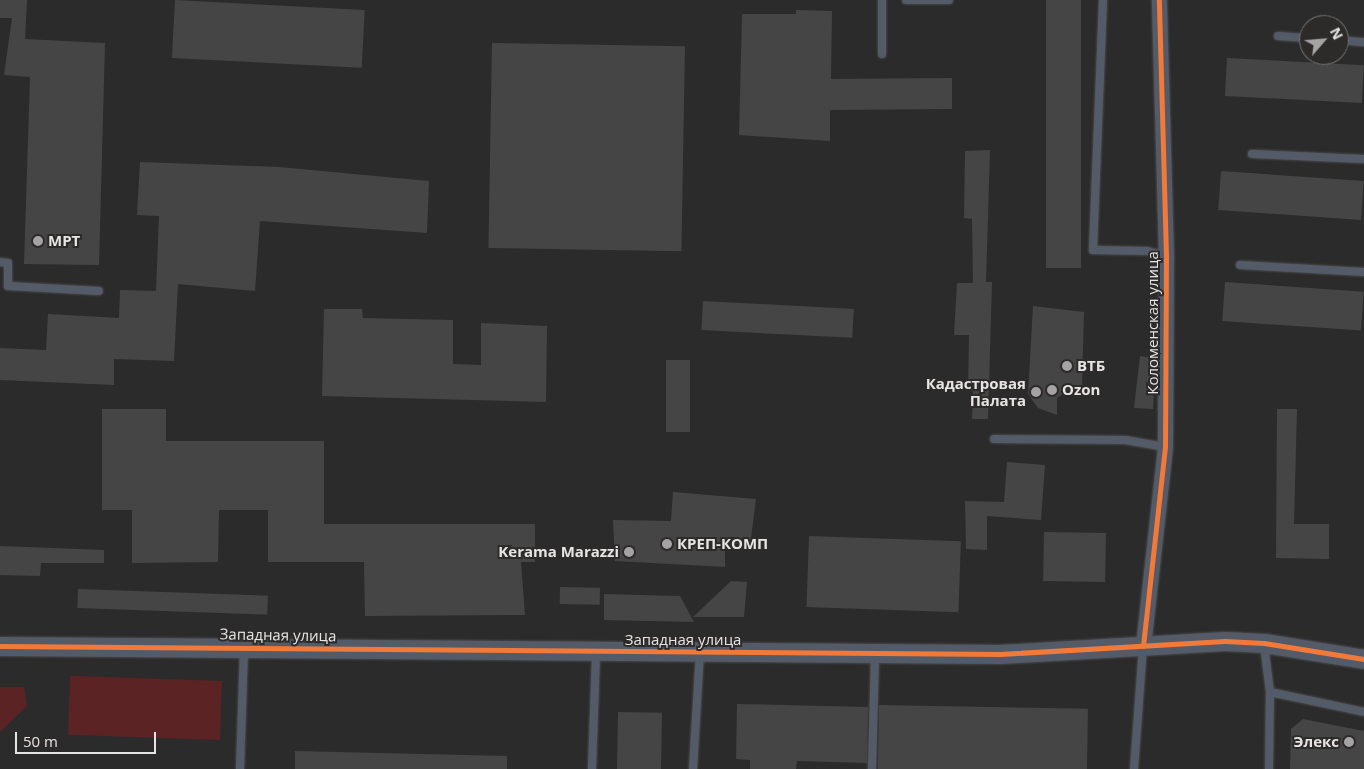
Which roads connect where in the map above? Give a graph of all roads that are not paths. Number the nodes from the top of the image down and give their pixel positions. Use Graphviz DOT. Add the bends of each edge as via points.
graph roads {
  1 [pos="882,0"];
  2 [pos="906,0"];
  3 [pos="949,0"];
  4 [pos="1103,0"];
  5 [pos="1159,0"];
  6 [pos="1278,36"];
  7 [pos="1299,37"];
  8 [pos="1349,41"];
  9 [pos="1364,42"];
  10 [pos="882,54"];
  11 [pos="1252,154"];
  12 [pos="1364,160"];
  13 [pos="1166,256"];
  14 [pos="0,262"];
  15 [pos="1240,266"];
  16 [pos="1364,272"];
  17 [pos="99,291"];
  18 [pos="994,439"];
  19 [pos="1165,447"];
  20 [pos="1264,643"];
  21 [pos="0,646"];
  22 [pos="244,646"];
  23 [pos="1143,646"];
  24 [pos="596,652"];
  25 [pos="700,652"];
  26 [pos="875,654"];
  27 [pos="1364,659"];
  28 [pos="1270,692"];
  29 [pos="1364,712"];
  30 [pos="240,769"];
  31 [pos="592,769"];
  32 [pos="693,769"];
  33 [pos="872,769"];
  34 [pos="1134,769"];
  35 [pos="1270,769"];
  1 -- 10 [label="lane"];
  2 -- 3 [label="lane"];
  4 -- 13 [label="lane" via="1092,250 1147,251"];
  5 -- 13 [label="street, Коломенская улица"];
  6 -- 7 [label="lane"];
  8 -- 9 [label="lane"];
  11 -- 12 [label="lane"];
  13 -- 19 [label="street, Коломенская улица"];
  14 -- 17 [label="lane" via="8,263 8,286"];
  15 -- 16 [label="lane"];
  18 -- 19 [label="lane" via="1125,440"];
  19 -- 23 [label="street, Коломенская улица"];
  20 -- 23 [label="street, Западная улица" via="1225,641"];
  20 -- 27 [label="street, Западная улица"];
  20 -- 28 [label="lane"];
  21 -- 22 [label="street, Западная улица"];
  22 -- 24 [label="street, Западная улица"];
  22 -- 30 [label="lane"];
  23 -- 26 [label="street, Западная улица" via="1000,654"];
  23 -- 34 [label="lane"];
  24 -- 25 [label="street, Западная улица"];
  24 -- 31 [label="lane"];
  25 -- 26 [label="street, Западная улица"];
  25 -- 32 [label="lane"];
  26 -- 33 [label="lane"];
  28 -- 29 [label="lane"];
  28 -- 35 [label="lane"];
}
